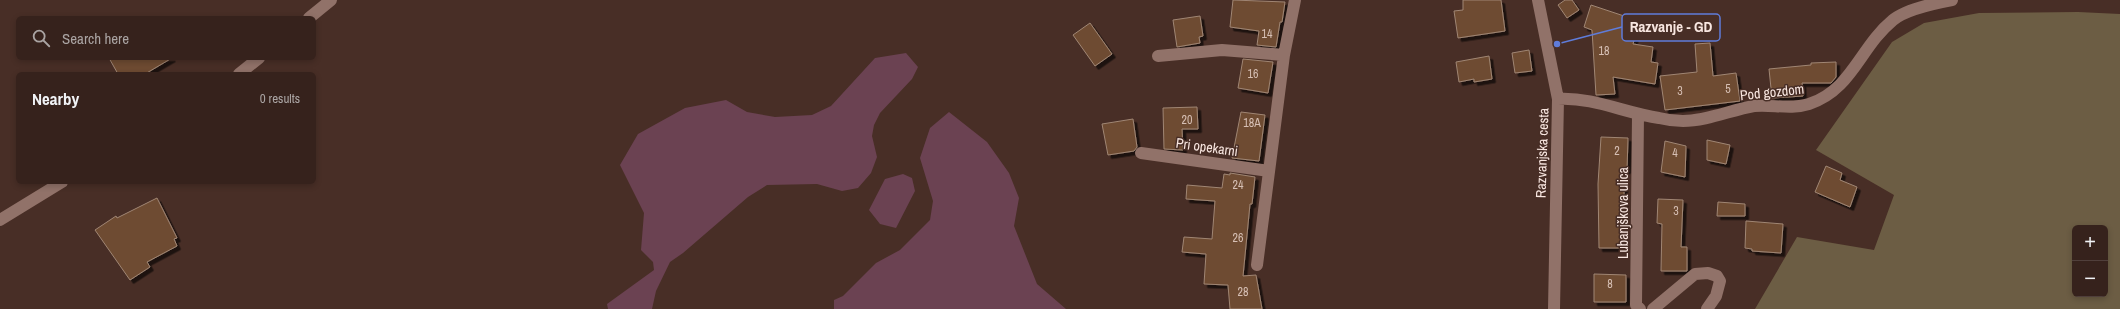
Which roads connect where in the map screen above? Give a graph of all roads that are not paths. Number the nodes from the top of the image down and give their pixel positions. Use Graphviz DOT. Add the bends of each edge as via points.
graph roads {
  1 [pos="331,0"];
  2 [pos="1295,0"];
  3 [pos="1538,0"];
  4 [pos="1952,0"];
  5 [pos="311,16"];
  6 [pos="1158,56"];
  7 [pos="1284,56"];
  8 [pos="256,60"];
  9 [pos="242,72"];
  10 [pos="1558,99"];
  11 [pos="1638,115"];
  12 [pos="1141,153"];
  13 [pos="1269,171"];
  14 [pos="59,184"];
  15 [pos="0,220"];
  16 [pos="1257,265"];
  17 [pos="1554,309"];
  18 [pos="1640,309"];
  19 [pos="1653,309"];
  20 [pos="1707,309"];
  1 -- 5 [label="street"];
  2 -- 7 [label="street"];
  3 -- 10 [label="street, Razvanjska cesta"];
  4 -- 11 [label="street, Pod gozdom" via="1928,4 1894,19 1870,43 1851,74 1835,91 1808,104 1783,108 1756,106 1684,121"];
  6 -- 7 [label="street" via="1222,50"];
  7 -- 13 [label="street"];
  8 -- 9 [label="street"];
  10 -- 11 [label="street, Pod gozdom" via="1568,98 1603,104"];
  10 -- 17 [label="street, Razvanjska cesta"];
  11 -- 18 [label="street, Lubanjškova ulica" via="1636,305"];
  12 -- 13 [label="street, Pri opekarni"];
  13 -- 16 [label="street"];
  14 -- 15 [label="street"];
  19 -- 20 [label="street" via="1695,274 1708,273 1717,276 1720,281 1716,296"];
}
